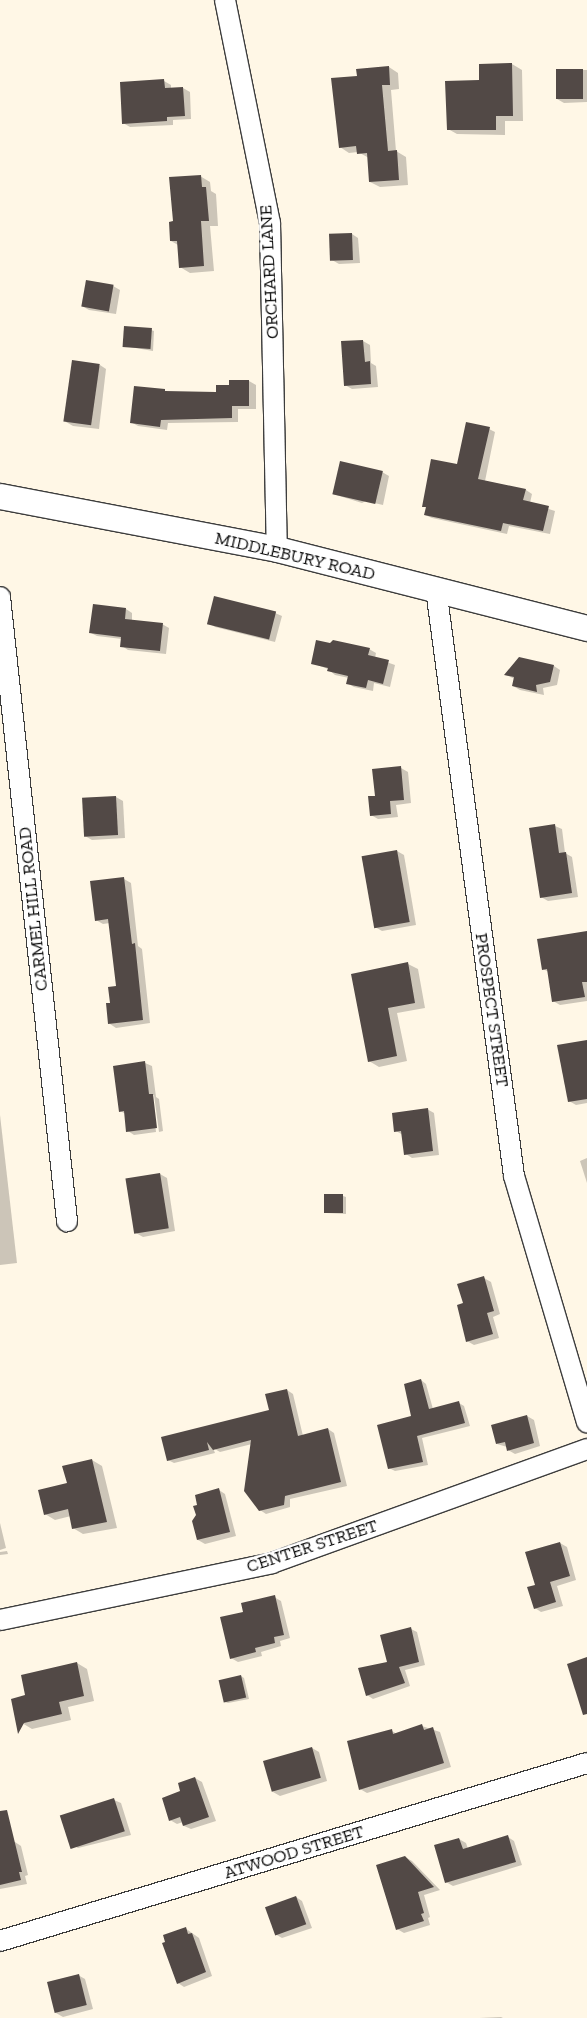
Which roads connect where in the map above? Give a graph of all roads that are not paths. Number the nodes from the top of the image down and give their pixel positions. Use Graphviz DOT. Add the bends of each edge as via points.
graph roads {
  1 [pos="225,0"];
  2 [pos="0,496"];
  3 [pos="277,549"];
  4 [pos="436,589"];
  5 [pos="0,597"];
  6 [pos="587,628"];
  7 [pos="67,1221"];
  8 [pos="587,1422"];
  9 [pos="587,1449"];
  10 [pos="0,1620"];
  11 [pos="587,1763"];
  12 [pos="0,1942"];
  1 -- 3 [label="street, ORCHARD LANE" via="270,223"];
  2 -- 3 [label="street, MIDDLEBURY ROAD"];
  3 -- 4 [label="street, MIDDLEBURY ROAD"];
  4 -- 6 [label="street, MIDDLEBURY ROAD"];
  4 -- 8 [label="street, PROSPECT STREET" via="514,1176"];
  5 -- 7 [label="street, CARMEL HILL ROAD"];
  9 -- 10 [label="street, CENTER STREET" via="272,1563"];
  11 -- 12 [label="street, ATWOOD STREET"];
}
